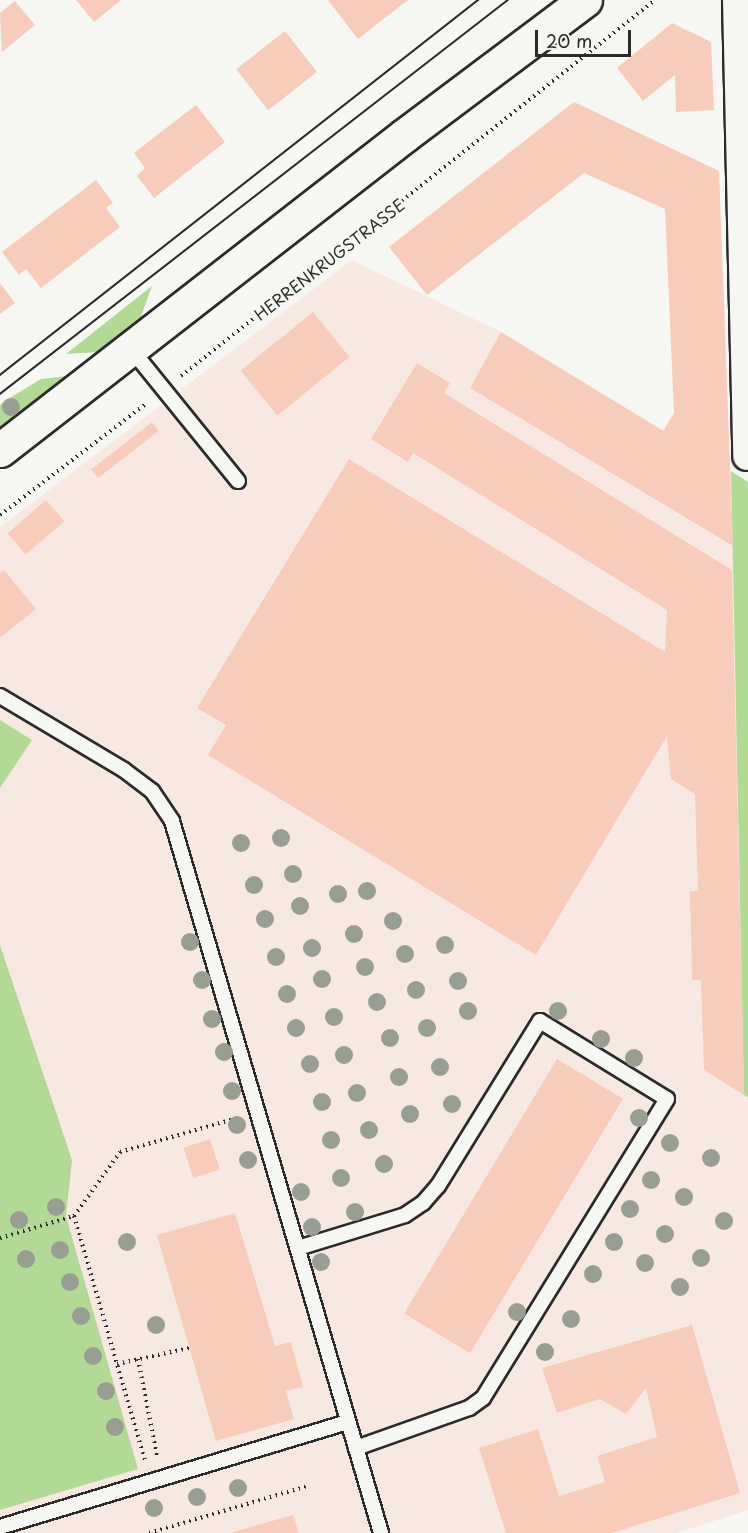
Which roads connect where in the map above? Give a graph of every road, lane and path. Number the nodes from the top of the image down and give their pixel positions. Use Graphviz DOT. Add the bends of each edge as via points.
graph roads {
  1 [pos="585,0"];
  2 [pos="655,0"];
  3 [pos="736,0"];
  4 [pos="131,349"];
  5 [pos="164,390"];
  6 [pos="0,450"];
  7 [pos="746,456"];
  8 [pos="238,482"];
  9 [pos="0,515"];
  10 [pos="0,696"];
  11 [pos="258,1112"];
  12 [pos="74,1216"];
  13 [pos="0,1238"];
  14 [pos="298,1248"];
  15 [pos="189,1348"];
  16 [pos="138,1359"];
  17 [pos="117,1364"];
  18 [pos="348,1422"];
  19 [pos="356,1448"];
  20 [pos="151,1482"];
  21 [pos="308,1486"];
  22 [pos="0,1527"];
  23 [pos="149,1533"];
  24 [pos="381,1533"];
  1 -- 4 [label="street"];
  2 -- 5 [label="path, HERRENKRUGSTRASSE"];
  3 -- 7 [label="street"];
  4 -- 5 [label="lane"];
  4 -- 6 [label="street"];
  5 -- 8 [label="lane"];
  5 -- 9 [label="path, HERRENKRUGSTRASSE"];
  10 -- 11 [label="lane" via="123,770 164,805 184,857"];
  11 -- 12 [label="path" via="120,1152"];
  11 -- 14 [label="lane"];
  12 -- 13 [label="path"];
  12 -- 17 [label="path"];
  14 -- 18 [label="lane"];
  14 -- 19 [label="lane" via="405,1215 423,1203 438,1186 540,1021 667,1099 483,1398 469,1408"];
  15 -- 16 [label="path"];
  16 -- 17 [label="path"];
  16 -- 20 [label="path" via="159,1463"];
  17 -- 20 [label="path"];
  18 -- 19 [label="lane"];
  18 -- 20 [label="lane"];
  19 -- 24 [label="lane"];
  20 -- 22 [label="lane"];
  21 -- 23 [label="path"];
}
